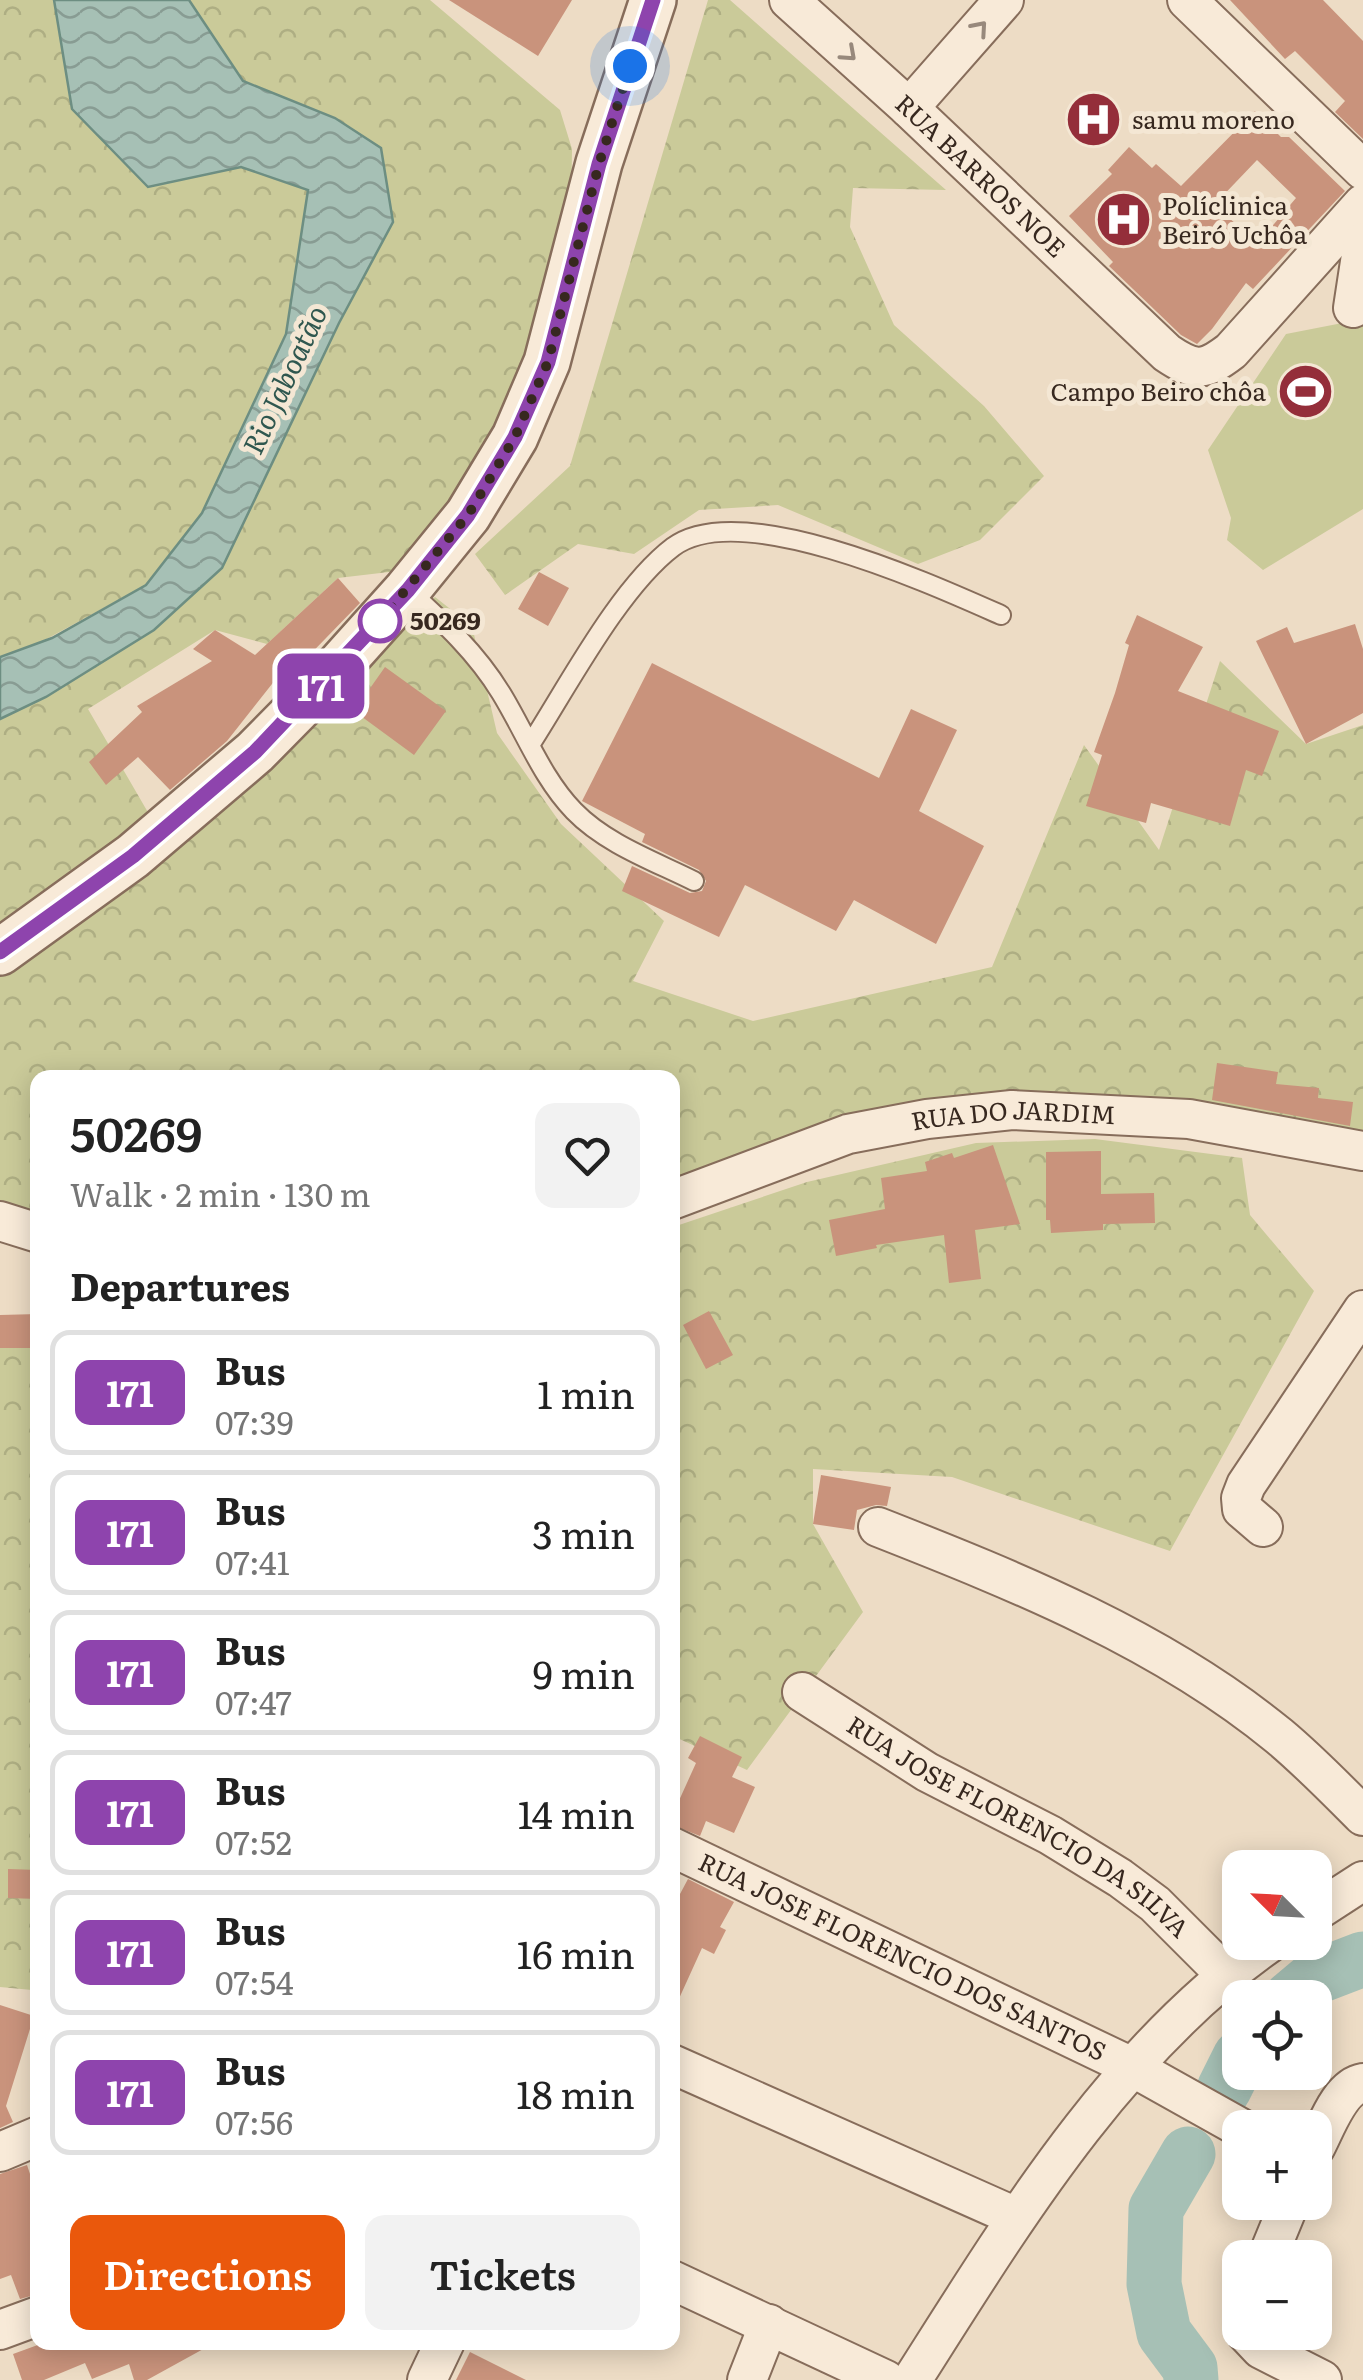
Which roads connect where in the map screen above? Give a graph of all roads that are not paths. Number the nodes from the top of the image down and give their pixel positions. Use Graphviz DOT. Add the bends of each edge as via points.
graph roads {
  1 [pos="653,0"];
  2 [pos="789,0"];
  3 [pos="1004,0"];
  4 [pos="1187,0"];
  5 [pos="909,108"];
  6 [pos="1363,170"];
  7 [pos="1363,204"];
  8 [pos="1363,242"];
  9 [pos="1353,308"];
  10 [pos="408,590"];
  11 [pos="1001,614"];
  12 [pos="530,745"];
  13 [pos="694,882"];
  14 [pos="0,952"];
  15 [pos="1363,1151"];
  16 [pos="680,1197"];
  17 [pos="0,1221"];
  18 [pos="30,1230"];
  19 [pos="1363,1310"];
  20 [pos="878,1527"];
  21 [pos="1263,1527"];
  22 [pos="802,1692"];
  23 [pos="1363,1816"];
  24 [pos="680,1853"];
  25 [pos="1363,1880"];
  26 [pos="1332,1901"];
  27 [pos="1245,1960"];
  28 [pos="1225,1974"];
  29 [pos="1132,2067"];
  30 [pos="680,2068"];
  31 [pos="1363,2083"];
  32 [pos="1332,2116"];
  33 [pos="1222,2118"];
  34 [pos="30,2139"];
  35 [pos="0,2152"];
  36 [pos="1016,2217"];
  37 [pos="680,2284"];
  38 [pos="30,2319"];
  39 [pos="769,2324"];
  40 [pos="0,2330"];
  41 [pos="441,2350"];
  42 [pos="1263,2350"];
  43 [pos="427,2380"];
  44 [pos="746,2380"];
  45 [pos="886,2380"];
  46 [pos="912,2380"];
  47 [pos="1322,2380"];
  1 -- 10 [label="street" via="599,164 548,362 515,437 468,515"];
  2 -- 5 [label="street, RUA BARROS NOE, one-way"];
  5 -- 3 [label="street, one-way"];
  4 -- 6 [label="street"];
  5 -- 7 [label="street, RUA BARROS NOE" via="1167,353 1200,368 1231,351"];
  8 -- 9 [label="street"];
  10 -- 12 [label="lane" via="468,646"];
  10 -- 14 [label="street" via="255,752 133,856"];
  11 -- 12 [label="lane" via="788,537 740,530 701,534 677,544 649,569"];
  12 -- 13 [label="lane" via="552,784 594,829"];
  15 -- 16 [label="street, RUA DO JARDIM" via="1189,1119 1012,1110 848,1134"];
  17 -- 18 [label="street"];
  19 -- 21 [label="street" via="1246,1486 1242,1509"];
  20 -- 23 [label="street" via="1014,1581 1166,1660 1279,1736"];
  22 -- 28 [label="street, RUA JOSE FLORENCIO DA SILVA" via="927,1772 1120,1878"];
  24 -- 29 [label="street, RUA JOSE FLORENCIO DOS SANTOS"];
  25 -- 26 [label="street"];
  27 -- 28 [label="street"];
  28 -- 29 [label="street"];
  29 -- 33 [label="street, RUA JOSE FLORENCIO DOS SANTOS"];
  29 -- 36 [label="street"];
  30 -- 36 [label="street"];
  31 -- 32 [label="street" via="1344,2094"];
  34 -- 35 [label="street"];
  36 -- 46 [label="street"];
  37 -- 39 [label="street"];
  38 -- 40 [label="street"];
  39 -- 44 [label="street"];
  39 -- 45 [label="street"];
  41 -- 43 [label="street"];
  42 -- 47 [label="street"];
}
